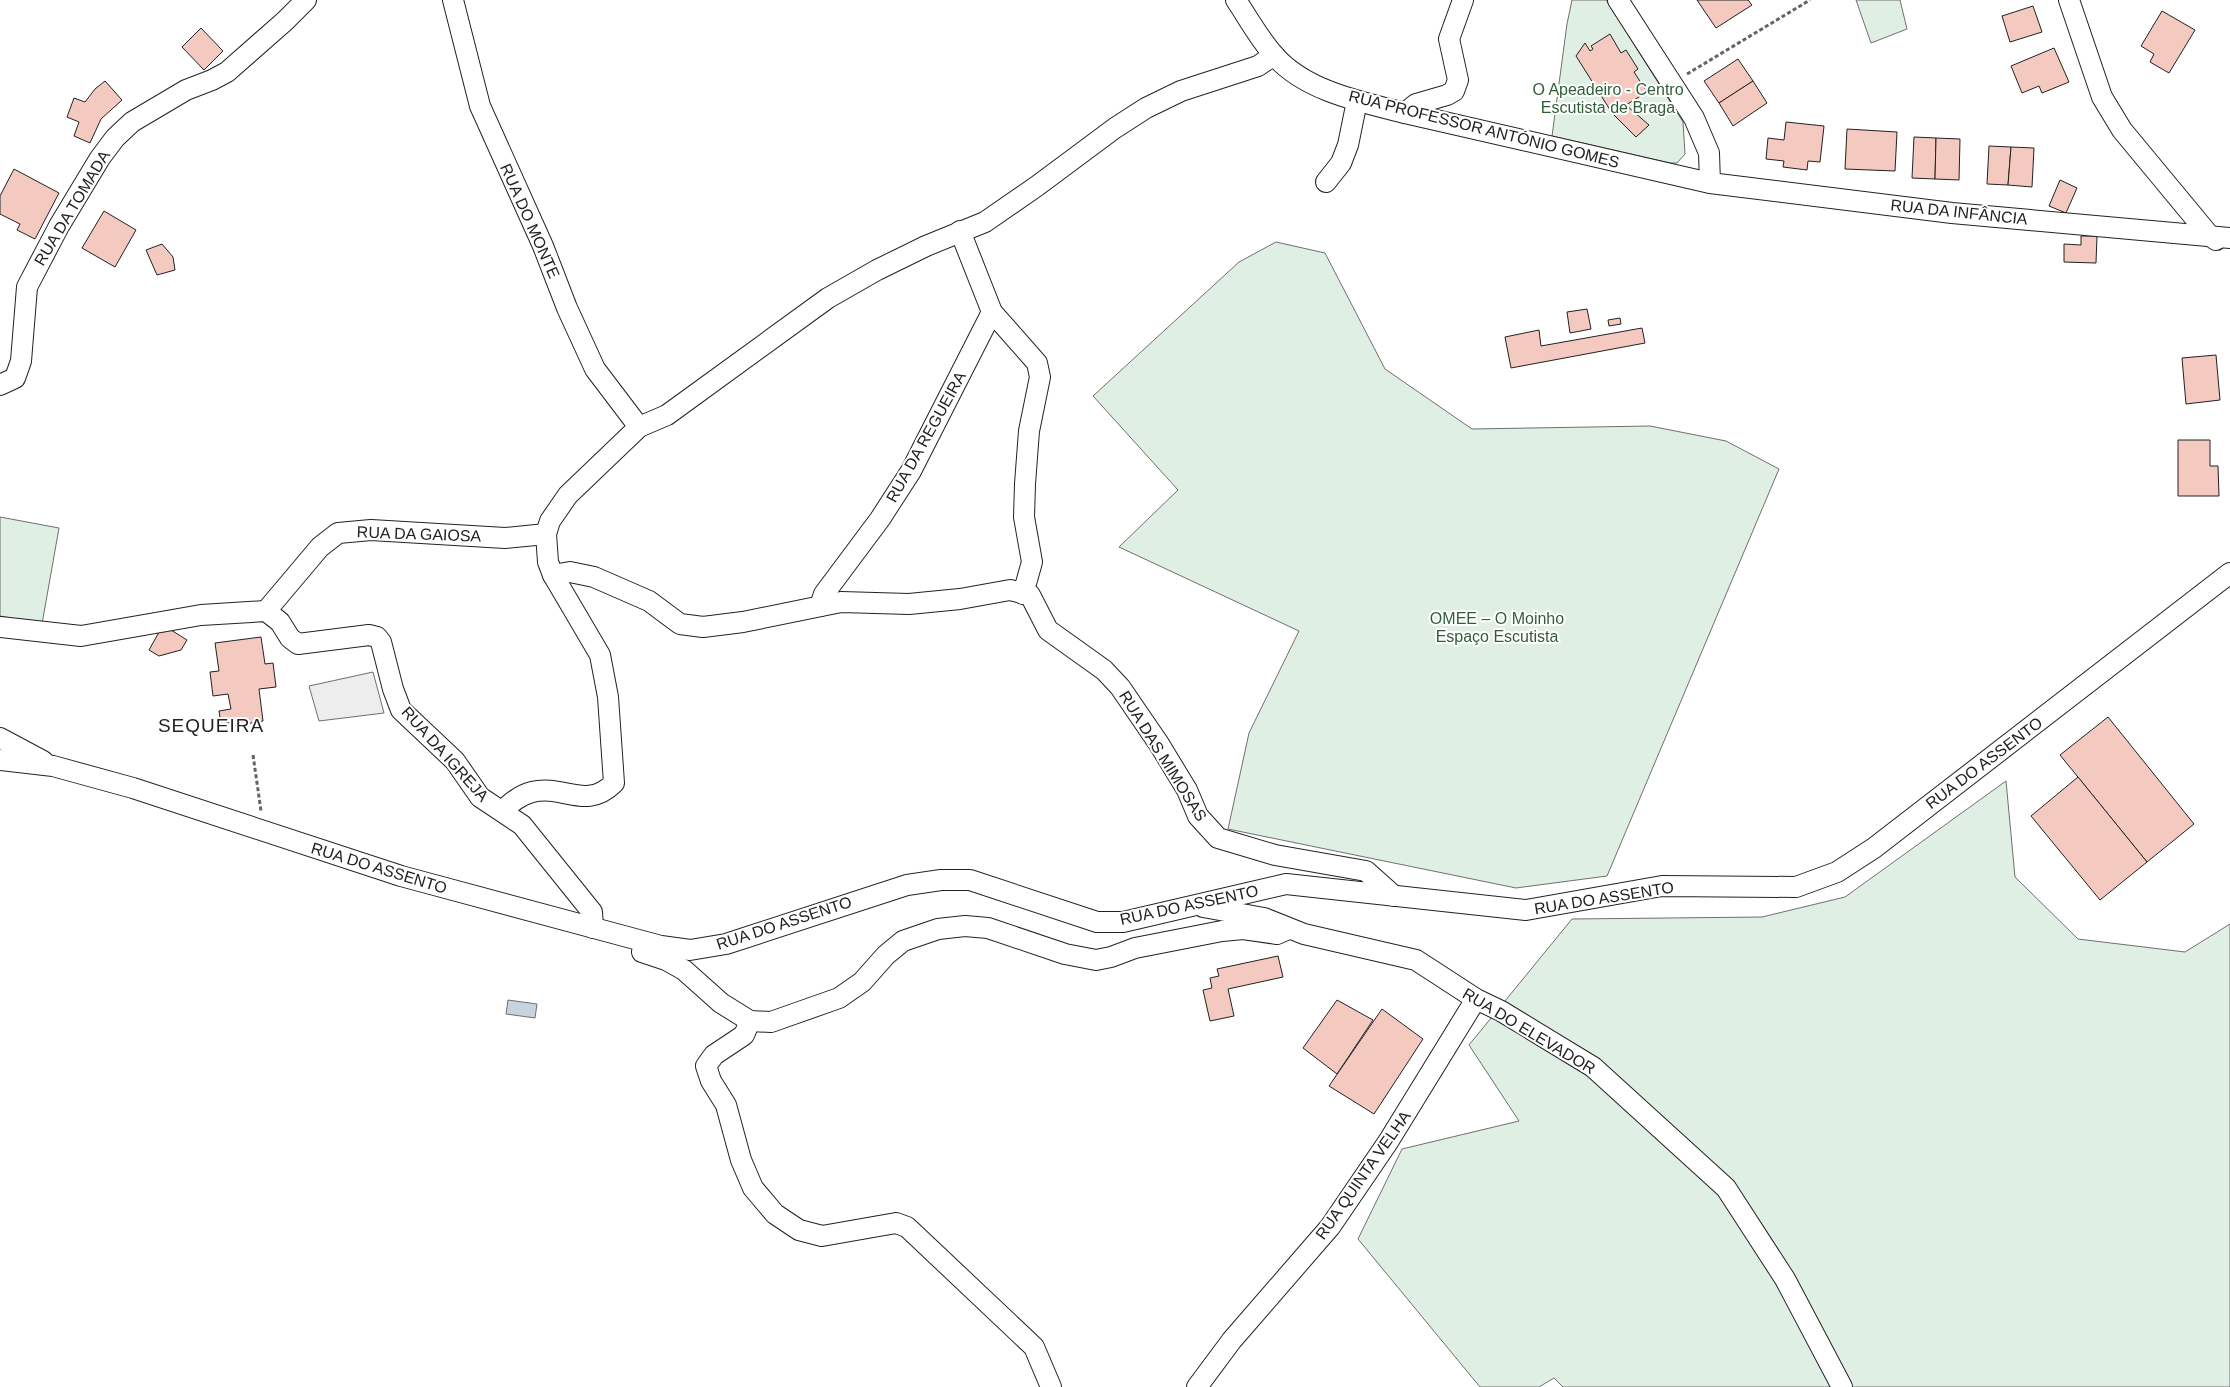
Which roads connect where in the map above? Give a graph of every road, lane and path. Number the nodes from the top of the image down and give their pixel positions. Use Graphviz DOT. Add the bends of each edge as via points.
graph roads {
  1 [pos="306,0"];
  2 [pos="453,0"];
  3 [pos="1236,0"];
  4 [pos="1463,0"];
  5 [pos="1618,0"];
  6 [pos="1810,0"];
  7 [pos="2070,0"];
  8 [pos="1274,55"];
  9 [pos="1672,84"];
  10 [pos="1357,101"];
  11 [pos="1406,113"];
  12 [pos="1326,182"];
  13 [pos="1710,183"];
  14 [pos="960,231"];
  15 [pos="2209,235"];
  16 [pos="2230,238"];
  17 [pos="2230,250"];
  18 [pos="992,312"];
  19 [pos="0,385"];
  20 [pos="639,427"];
  21 [pos="546,534"];
  22 [pos="2230,573"];
  23 [pos="553,576"];
  24 [pos="1024,594"];
  25 [pos="820,606"];
  26 [pos="266,611"];
  27 [pos="0,627"];
  28 [pos="0,738"];
  29 [pos="253,755"];
  30 [pos="0,760"];
  31 [pos="53,766"];
  32 [pos="502,811"];
  33 [pos="264,832"];
  34 [pos="1394,896"];
  35 [pos="1194,905"];
  36 [pos="1290,929"];
  37 [pos="598,930"];
  38 [pos="1476,999"];
  39 [pos="750,1021"];
  40 [pos="1051,1387"];
  41 [pos="1197,1387"];
  42 [pos="1842,1387"];
  1 -- 19 [label="street, RUA DA TOMADA" via="227,72 186,90 132,122 115,138 64,218 27,287 21,361 15,378"];
  2 -- 20 [label="street, RUA DO MONTE" via="480,106 567,308 595,369"];
  3 -- 8 [label="street, RUA PROFESSOR ANTÓNIO GOMES"];
  4 -- 11 [label="street" via="1449,39 1458,80 1454,91 1416,104"];
  5 -- 9 [label="street"];
  6 -- 9 [label="path"];
  7 -- 15 [label="street" via="2102,97 2122,130"];
  8 -- 10 [label="street, RUA PROFESSOR ANTÓNIO GOMES" via="1298,75"];
  8 -- 14 [label="street" via="1258,66 1181,91 1146,108 985,222"];
  9 -- 13 [label="street" via="1694,118 1709,153"];
  10 -- 11 [label="street, RUA PROFESSOR ANTÓNIO GOMES"];
  10 -- 12 [label="street" via="1348,145 1341,163"];
  11 -- 13 [label="street, RUA PROFESSOR ANTÓNIO GOMES"];
  13 -- 15 [label="street, RUA DA INFÂNCIA" via="1952,213"];
  14 -- 18 [label="street"];
  14 -- 20 [label="street" via="877,270 828,298 667,416"];
  15 -- 16 [label="street, RUA DA INFÂNCIA"];
  15 -- 17 [label="street"];
  18 -- 24 [label="street" via="1032,356 1040,377 1029,431 1025,475 1024,517 1032,562"];
  18 -- 25 [label="street, RUA DA REGUEIRA" via="911,471 824,594"];
  20 -- 21 [label="street" via="568,495 550,521"];
  21 -- 23 [label="street" via="548,562"];
  21 -- 26 [label="street, RUA DA GAIOSA" via="506,538 371,530 338,533 320,546"];
  22 -- 34 [label="street, RUA DO ASSENTO" via="1874,848 1837,872 1796,887 1662,886 1526,910"];
  23 -- 25 [label="street" via="570,572 594,577 649,601 680,624 703,627"];
  23 -- 32 [label="street" via="600,655 608,697 614,783 591,798 550,791 532,792 514,800"];
  24 -- 25 [label="street" via="1010,590 909,604 841,602"];
  24 -- 34 [label="street, RUA DAS MIMOSAS" via="1030,595 1048,630 1104,670 1120,688 1160,744 1198,816 1218,838 1275,855 1366,871"];
  26 -- 27 [label="street" via="201,614 81,636"];
  26 -- 32 [label="street, RUA DA IGREJA" via="298,644 369,635 377,637 401,710 455,761 480,797"];
  28 -- 31 [label="street"];
  29 -- 33 [label="path"];
  30 -- 31 [label="street"];
  31 -- 33 [label="street, RUA DO ASSENTO" via="133,788"];
  32 -- 37 [label="street, RUA DA IGREJA" via="522,825 592,912"];
  33 -- 37 [label="street, RUA DO ASSENTO" via="401,876"];
  34 -- 35 [label="street, RUA DO ASSENTO" via="1286,884"];
  35 -- 36 [label="street, RUA DO ELEVADOR" via="1264,918"];
  35 -- 37 [label="street, RUA DO ASSENTO" via="1124,922 1097,922 970,880 941,880 907,885 726,944 699,949 660,946"];
  36 -- 38 [label="street, RUA DO ELEVADOR" via="1416,960"];
  36 -- 39 [label="street" via="1278,934 1243,929 1222,931 1135,948 1096,960 1065,954 988,928 938,929 902,941 862,982 839,998 771,1022"];
  37 -- 39 [label="street" via="615,943 666,960 684,970 722,1004"];
  38 -- 41 [label="street, RUA QUINTA VELHA" via="1388,1142 1330,1227 1232,1340"];
  38 -- 42 [label="street, RUA DO ELEVADOR" via="1593,1068 1726,1188 1785,1279"];
  39 -- 40 [label="street" via="744,1035 714,1055 706,1066 726,1105 741,1160 753,1188 775,1214 799,1230 822,1236 896,1223 907,1227 1034,1346"];
}
